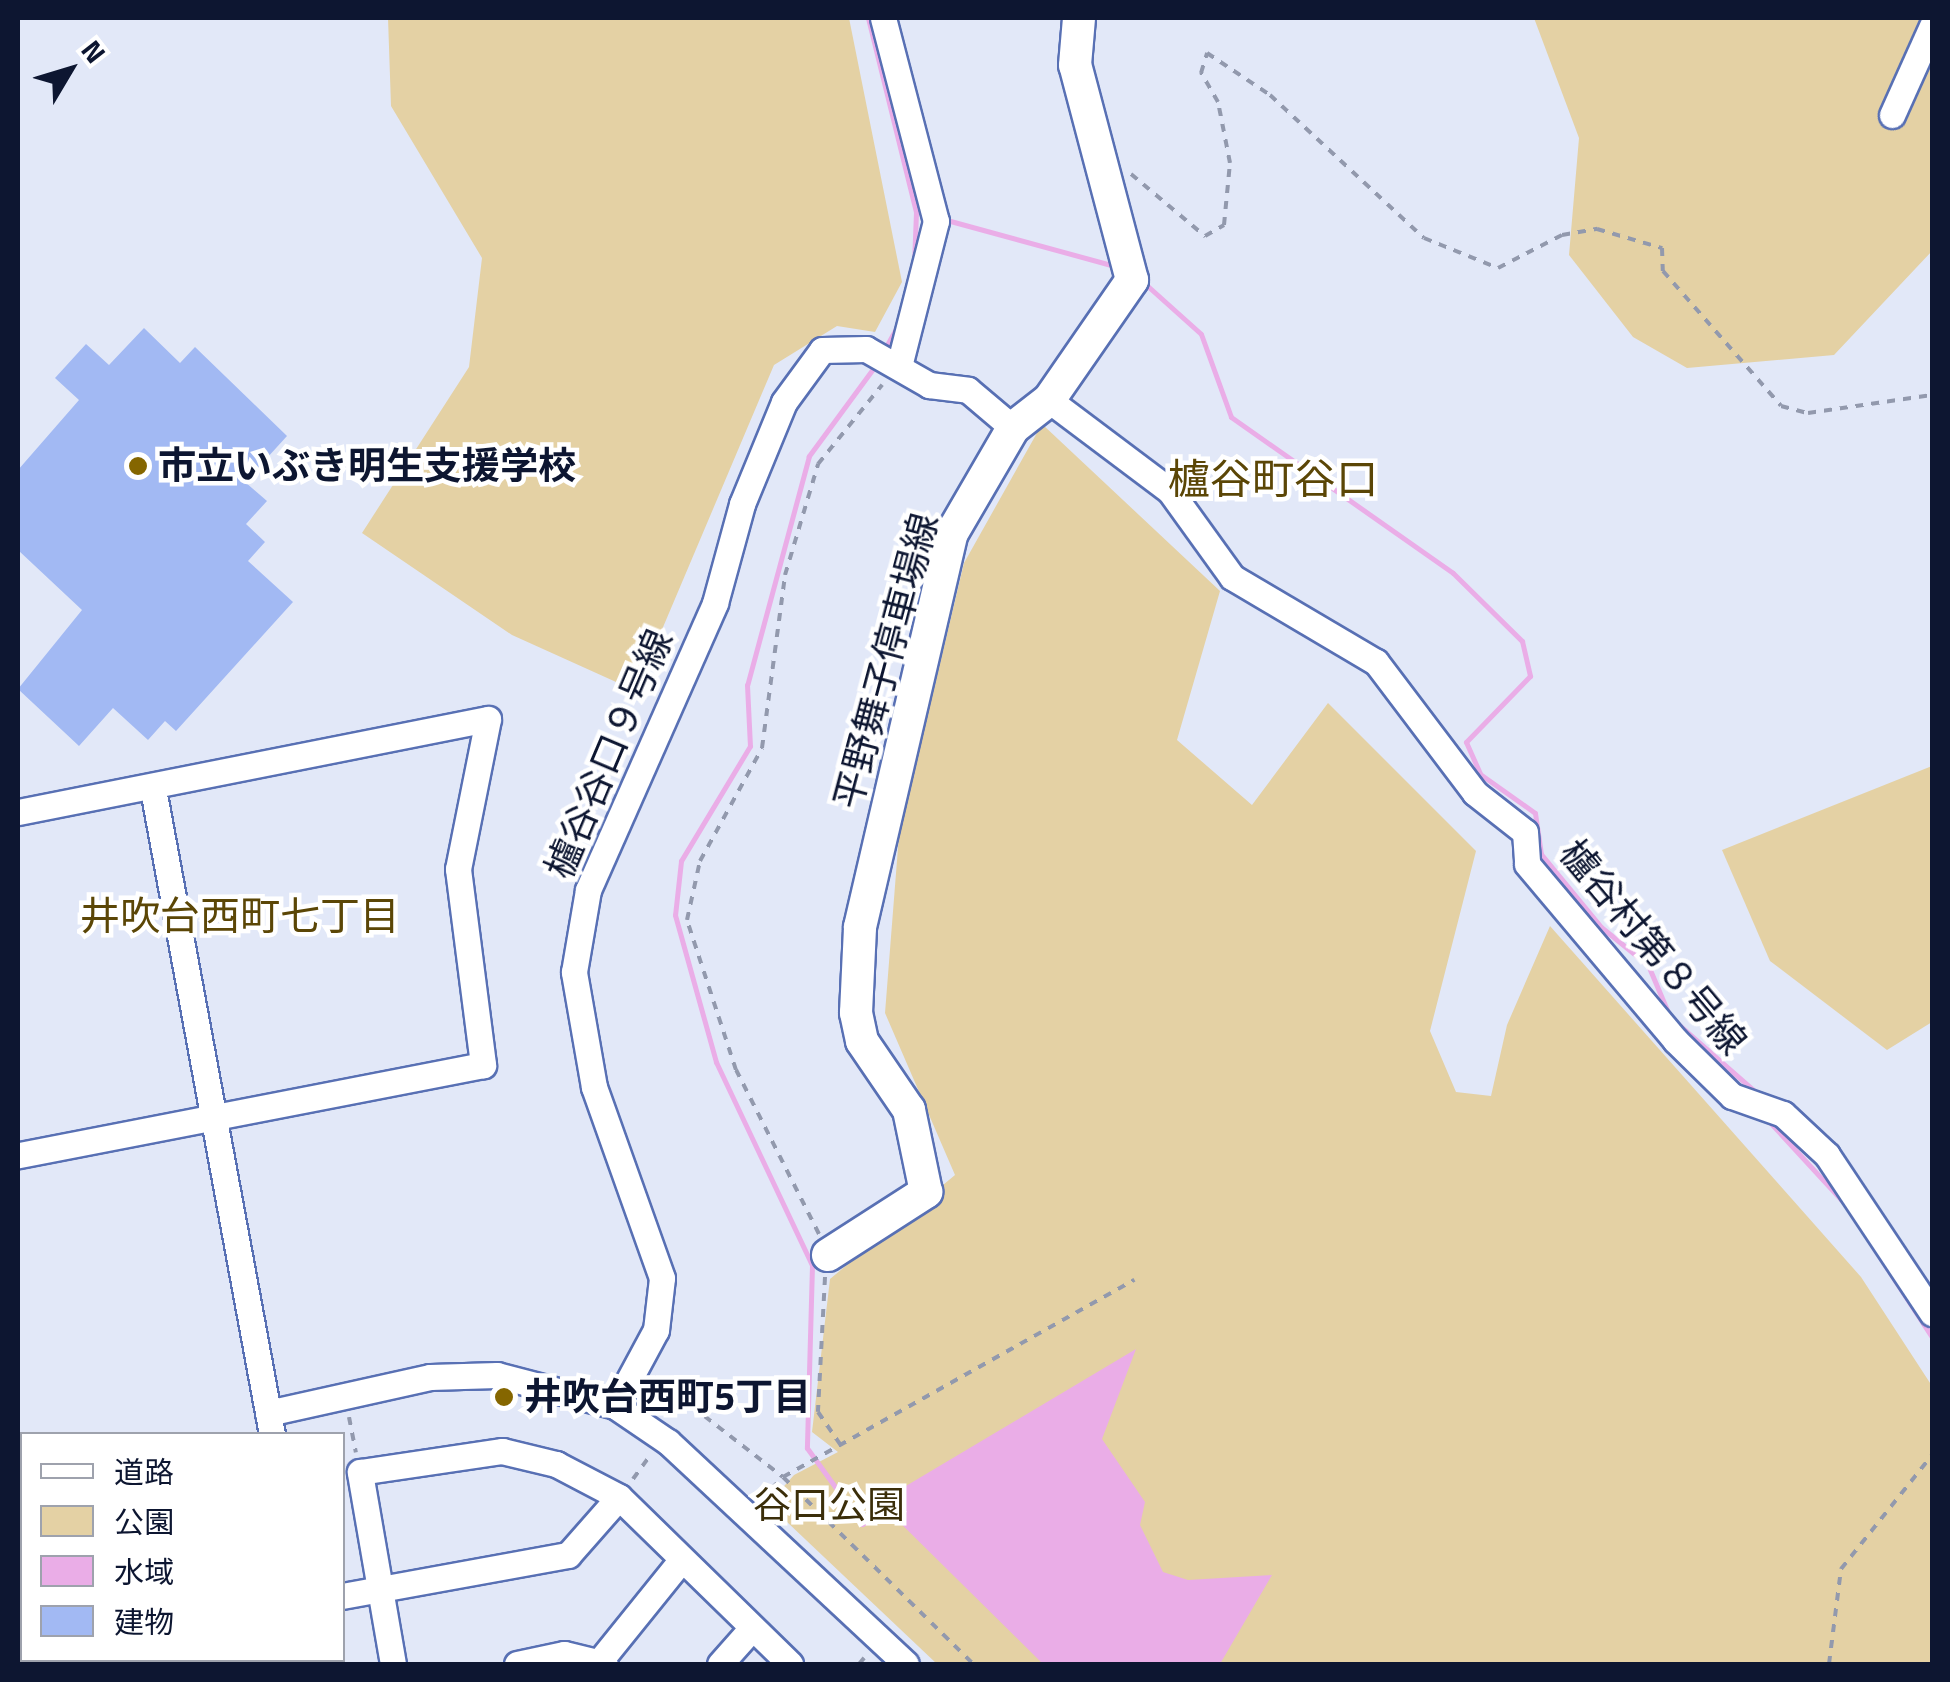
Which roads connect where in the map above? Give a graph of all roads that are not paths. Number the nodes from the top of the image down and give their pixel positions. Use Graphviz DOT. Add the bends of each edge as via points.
graph roads {
  1 [pos="884,18"];
  2 [pos="1079,18"];
  3 [pos="1932,26"];
  4 [pos="1892,115"];
  5 [pos="885,359"];
  6 [pos="1049,400"];
  7 [pos="1012,428"];
  8 [pos="154,788"];
  9 [pos="18,812"];
  10 [pos="214,1121"];
  11 [pos="18,1155"];
  12 [pos="828,1255"];
  13 [pos="1932,1313"];
  14 [pos="615,1406"];
  15 [pos="270,1424"];
  16 [pos="619,1497"];
  17 [pos="682,1559"];
  18 [pos="380,1589"];
  19 [pos="345,1595"];
  20 [pos="752,1628"];
  21 [pos="602,1663"];
  22 [pos="393,1664"];
  23 [pos="517,1664"];
  24 [pos="720,1664"];
  25 [pos="790,1664"];
  26 [pos="906,1664"];
  1 -- 5 [label="street" via="936,221"];
  2 -- 6 [label="main road, 平野舞子停車場線" via="1075,65 1132,273"];
  3 -- 4 [label="street"];
  5 -- 7 [label="street, 櫨谷谷口９号線" via="929,384 968,390"];
  5 -- 14 [label="street, 櫨谷谷口９号線" via="822,350 784,402 714,603 588,890 574,972 594,1087 662,1278 656,1330"];
  6 -- 7 [label="main road, 平野舞子停車場線"];
  6 -- 13 [label="street, 櫨谷村第８号線" via="1170,491 1232,576 1376,662 1475,794 1525,832 1527,864 1675,1040 1732,1096 1763,1107 1827,1154"];
  7 -- 12 [label="main road, 平野舞子停車場線" via="952,533 860,927 862,1040 909,1110 926,1192"];
  8 -- 9 [label="street"];
  8 -- 10 [label="street"];
  8 -- 10 [label="street" via="488,719 458,869 483,1065"];
  10 -- 11 [label="street"];
  10 -- 15 [label="street"];
  14 -- 15 [label="street" via="497,1375 344,1396"];
  14 -- 26 [label="street" via="663,1438"];
  16 -- 17 [label="street"];
  16 -- 18 [label="street" via="568,1555"];
  16 -- 18 [label="street" via="556,1464 502,1450 360,1472"];
  17 -- 20 [label="street"];
  17 -- 21 [label="street"];
  18 -- 19 [label="street"];
  18 -- 22 [label="street"];
  20 -- 24 [label="street"];
  20 -- 25 [label="street"];
  21 -- 23 [label="street" via="564,1654"];
}
